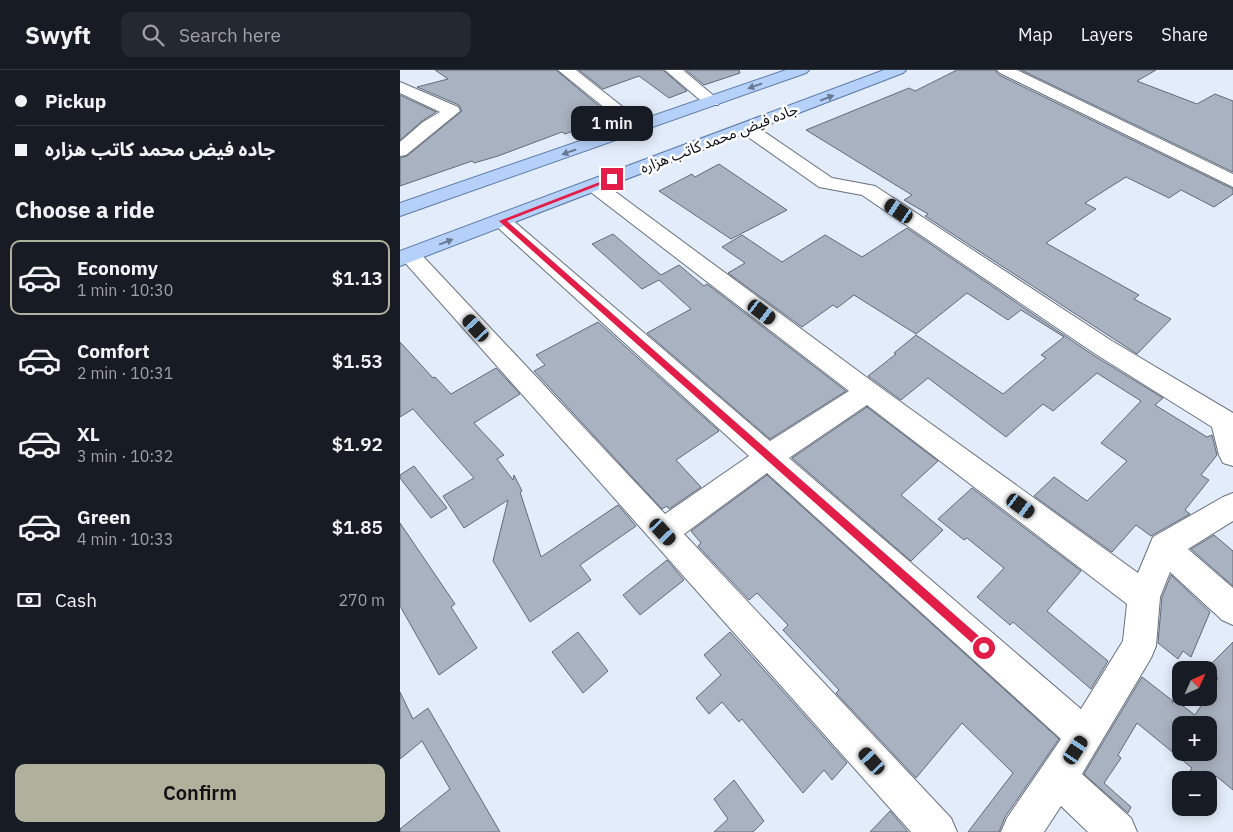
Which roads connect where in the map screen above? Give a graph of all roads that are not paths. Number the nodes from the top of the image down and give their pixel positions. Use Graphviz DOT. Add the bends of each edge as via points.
graph roads {
  1 [pos="566,70"];
  2 [pos="673,70"];
  3 [pos="801,70"];
  4 [pos="898,70"];
  5 [pos="1005,70"];
  6 [pos="402,83"];
  7 [pos="712,101"];
  8 [pos="639,127"];
  9 [pos="746,128"];
  10 [pos="400,151"];
  11 [pos="1233,181"];
  12 [pos="595,186"];
  13 [pos="400,210"];
  14 [pos="502,221"];
  15 [pos="405,258"];
  16 [pos="868,392"];
  17 [pos="1229,418"];
  18 [pos="1233,455"];
  19 [pos="768,457"];
  20 [pos="1233,506"];
  21 [pos="663,532"];
  22 [pos="1164,547"];
  23 [pos="1144,597"];
  24 [pos="1233,609"];
  25 [pos="1085,736"];
  26 [pos="1058,778"];
  27 [pos="937,832"];
  28 [pos="1021,832"];
  29 [pos="1117,832"];
  1 -- 8 [label="street"];
  2 -- 7 [label="street"];
  3 -- 7 [label="main road, one-way"];
  9 -- 4 [label="main road, جاده فیض محمد کاتب هزاره, one-way"];
  5 -- 11 [label="street"];
  6 -- 10 [label="street" via="452,111"];
  7 -- 8 [label="main road"];
  8 -- 13 [label="main road, one-way"];
  9 -- 12 [label="main road, جاده فیض محمد کاتب هزاره"];
  9 -- 17 [label="street" via="826,183 868,190 1103,347"];
  12 -- 14 [label="main road, جاده فیض محمد کاتب هزاره"];
  12 -- 16 [label="street"];
  15 -- 14 [label="main road, جاده فیض محمد کاتب هزاره, one-way"];
  14 -- 19 [label="street"];
  15 -- 21 [label="street"];
  16 -- 19 [label="street"];
  16 -- 23 [label="street"];
  17 -- 18 [label="street"];
  19 -- 21 [label="street"];
  19 -- 25 [label="street"];
  20 -- 22 [label="street"];
  21 -- 27 [label="street"];
  22 -- 23 [label="street"];
  22 -- 24 [label="street"];
  23 -- 25 [label="street" via="1139,646"];
  25 -- 26 [label="street"];
  26 -- 28 [label="street"];
  26 -- 29 [label="street"];
}
